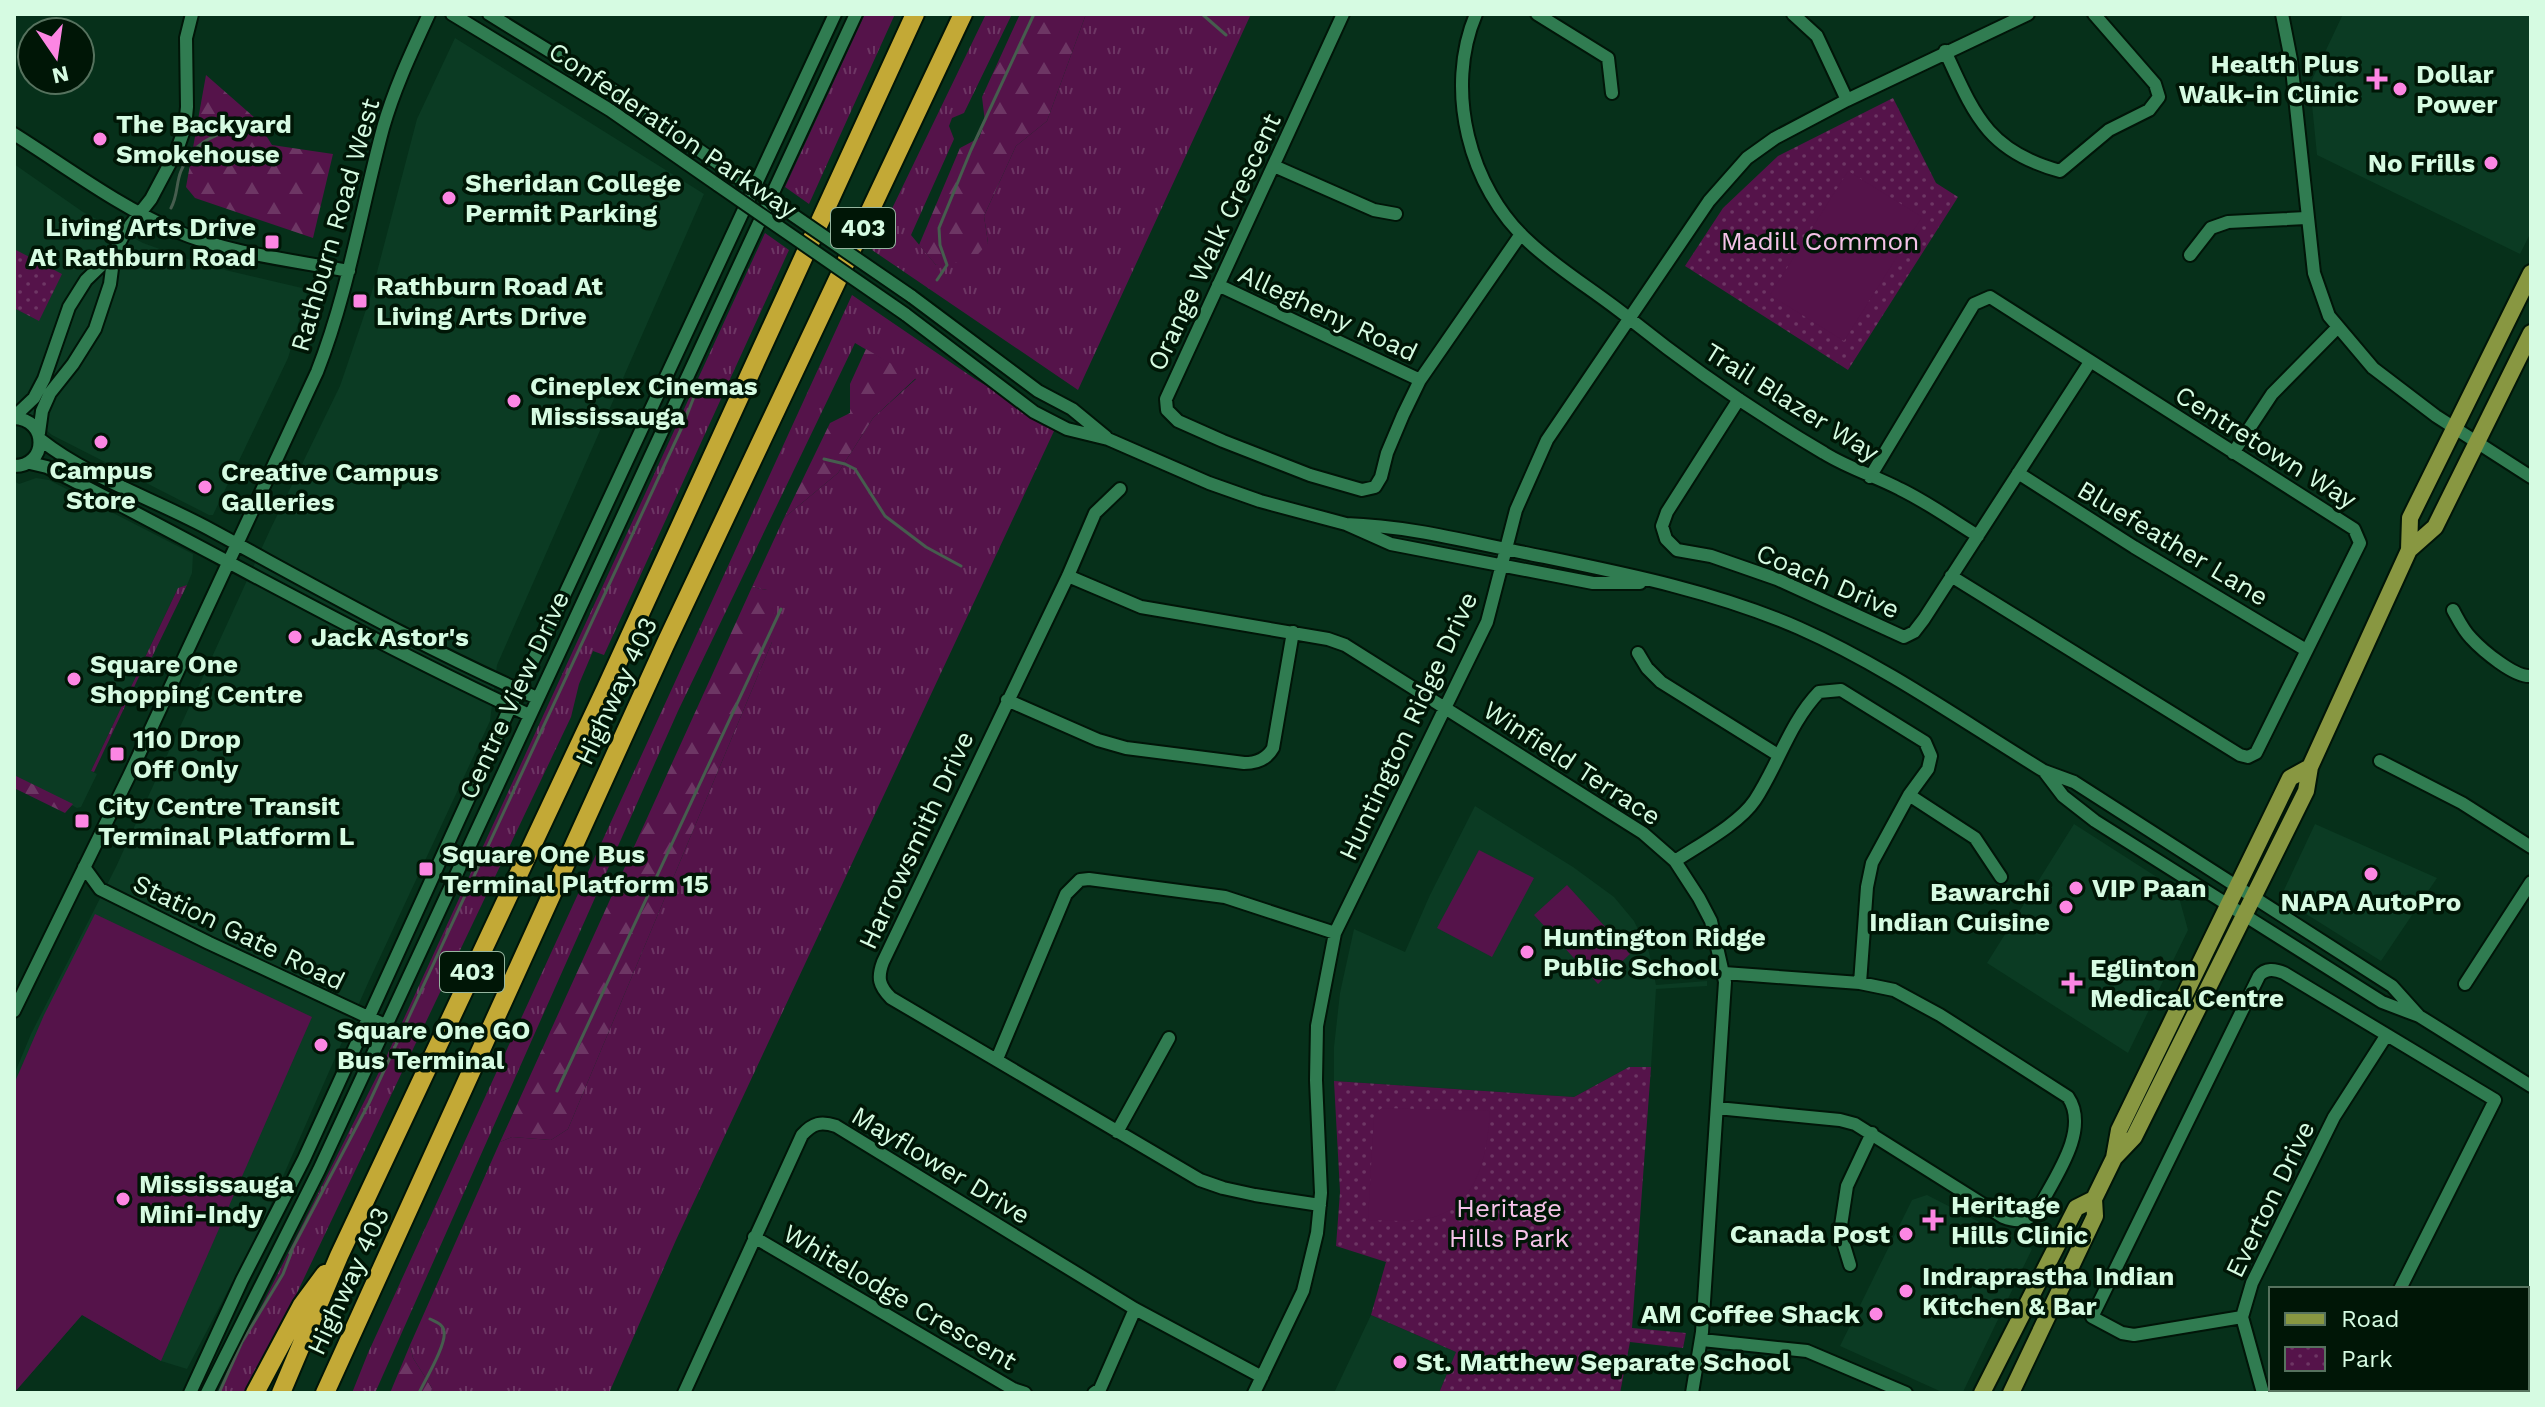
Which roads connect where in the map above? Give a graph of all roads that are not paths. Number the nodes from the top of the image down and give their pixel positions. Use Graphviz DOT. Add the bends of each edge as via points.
graph roads {
  1 [pos="192,14"];
  2 [pos="429,14"];
  3 [pos="452,14"];
  4 [pos="489,14"];
  5 [pos="835,14"];
  6 [pos="856,14"];
  7 [pos="915,14"];
  8 [pos="963,14"];
  9 [pos="1343,14"];
  10 [pos="1476,14"];
  11 [pos="1537,14"];
  12 [pos="1793,14"];
  13 [pos="2028,14"];
  14 [pos="2094,14"];
  15 [pos="2282,14"];
  16 [pos="1945,51"];
  17 [pos="1612,93"];
  18 [pos="1847,100"];
  19 [pos="14,134"];
  20 [pos="1274,166"];
  21 [pos="139,214"];
  22 [pos="1396,214"];
  23 [pos="2306,218"];
  24 [pos="1521,234"];
  25 [pos="114,253"];
  26 [pos="2190,255"];
  27 [pos="349,271"];
  28 [pos="2531,273"];
  29 [pos="1218,285"];
  30 [pos="1631,320"];
  31 [pos="2337,328"];
  32 [pos="2531,333"];
  33 [pos="2090,362"];
  34 [pos="1420,380"];
  35 [pos="1739,399"];
  36 [pos="14,418"];
  37 [pos="2455,427"];
  38 [pos="40,437"];
  39 [pos="1108,439"];
  40 [pos="2477,442"];
  41 [pos="2233,453"];
  42 [pos="30,463"];
  43 [pos="14,466"];
  44 [pos="2018,473"];
  45 [pos="1870,477"];
  46 [pos="2531,477"];
  47 [pos="1120,489"];
  48 [pos="1346,524"];
  49 [pos="1978,536"];
  50 [pos="237,544"];
  51 [pos="1507,549"];
  52 [pos="2409,550"];
  53 [pos="229,561"];
  54 [pos="1503,567"];
  55 [pos="1068,576"];
  56 [pos="1951,576"];
  57 [pos="1659,583"];
  58 [pos="2453,610"];
  59 [pos="1293,632"];
  60 [pos="2306,650"];
  61 [pos="1638,653"];
  62 [pos="2531,676"];
  63 [pos="518,690"];
  64 [pos="537,698"];
  65 [pos="1007,700"];
  66 [pos="1444,705"];
  67 [pos="511,707"];
  68 [pos="529,715"];
  69 [pos="1778,755"];
  70 [pos="2380,761"];
  71 [pos="2310,767"];
  72 [pos="2044,771"];
  73 [pos="1909,795"];
  74 [pos="2531,847"];
  75 [pos="1675,861"];
  76 [pos="84,867"];
  77 [pos="2001,877"];
  78 [pos="2531,882"];
  79 [pos="2237,885"];
  80 [pos="2255,896"];
  81 [pos="2227,906"];
  82 [pos="2244,917"];
  83 [pos="1335,933"];
  84 [pos="1724,973"];
  85 [pos="1860,983"];
  86 [pos="2465,984"];
  87 [pos="14,1011"];
  88 [pos="2419,1016"];
  89 [pos="367,1018"];
  90 [pos="385,1025"];
  91 [pos="2386,1036"];
  92 [pos="1169,1038"];
  93 [pos="997,1059"];
  94 [pos="2531,1086"];
  95 [pos="1717,1108"];
  96 [pos="1117,1132"];
  97 [pos="1872,1133"];
  98 [pos="2114,1158"];
  99 [pos="2094,1199"];
  100 [pos="1320,1205"];
  101 [pos="754,1237"];
  102 [pos="339,1256"];
  103 [pos="1850,1265"];
  104 [pos="2401,1287"];
  105 [pos="1135,1309"];
  106 [pos="362,1313"];
  107 [pos="2242,1317"];
  108 [pos="1702,1340"];
  109 [pos="1262,1377"];
  110 [pos="190,1393"];
  111 [pos="207,1393"];
  112 [pos="255,1393"];
  113 [pos="281,1393"];
  114 [pos="325,1393"];
  115 [pos="339,1393"];
  116 [pos="684,1393"];
  117 [pos="1025,1393"];
  118 [pos="1094,1393"];
  119 [pos="1254,1393"];
  120 [pos="1692,1393"];
  121 [pos="1906,1393"];
  122 [pos="1982,1393"];
  123 [pos="2011,1393"];
  124 [pos="2263,1393"];
  1 -- 21 [label="street" via="186,38 185,127"];
  2 -- 27 [label="street, Rathburn Road West" via="384,125"];
  3 -- 39 [label="street, Confederation Parkway, bridge" via="610,110 905,314 1034,412 1067,429"];
  4 -- 39 [label="street, Confederation Parkway, bridge" via="616,92"];
  5 -- 63 [label="street, Centre View Drive"];
  6 -- 64 [label="street, Centre View Drive"];
  7 -- 102 [label="highway, Highway 403 / 403"];
  8 -- 106 [label="highway, Highway 403 / 403" via="665,645"];
  9 -- 20 [label="street, Orange Walk Crescent"];
  10 -- 24 [label="street, Trail Blazer Way" via="1464,63 1469,141 1482,178"];
  11 -- 17 [label="street" via="1608,58"];
  12 -- 18 [label="street" via="1817,36"];
  13 -- 16 [label="street, Huntington Ridge Drive"];
  14 -- 16 [label="street" via="2155,84 2159,97 2149,110 2109,130 2060,171 2036,165 1995,138 1979,121"];
  15 -- 23 [label="street"];
  16 -- 18 [label="street, Huntington Ridge Drive"];
  18 -- 30 [label="street, Huntington Ridge Drive" via="1747,158 1709,201"];
  19 -- 21 [label="street"];
  20 -- 22 [label="street" via="1374,210"];
  20 -- 29 [label="street, Orange Walk Crescent"];
  21 -- 25 [label="street"];
  21 -- 27 [label="street" via="220,245"];
  23 -- 26 [label="street" via="2228,222 2211,228"];
  23 -- 31 [label="street" via="2314,273"];
  24 -- 30 [label="street, Trail Blazer Way"];
  24 -- 34 [label="street, Orange Walk Crescent"];
  25 -- 36 [label="street" via="86,280 64,321 44,379"];
  25 -- 38 [label="street" via="94,332 50,393"];
  27 -- 50 [label="street, Rathburn Road West" via="317,372"];
  28 -- 37 [label="main road"];
  29 -- 34 [label="street, Allegheny Road"];
  29 -- 34 [label="street, Orange Walk Crescent" via="1166,399 1167,410 1178,421 1310,475 1362,490 1375,487 1381,477"];
  30 -- 35 [label="street, Trail Blazer Way"];
  30 -- 51 [label="street, Huntington Ridge Drive" via="1547,440 1516,510"];
  31 -- 37 [label="street" via="2373,368"];
  31 -- 41 [label="street" via="2272,394"];
  32 -- 40 [label="main road"];
  33 -- 41 [label="street, Centretown Way"];
  33 -- 44 [label="street, Coach Drive"];
  33 -- 45 [label="street, Centretown Way" via="1990,297 1981,299"];
  35 -- 45 [label="street, Trail Blazer Way"];
  35 -- 56 [label="street, Coach Drive" via="1667,512 1662,526 1677,550 1777,579 1904,637 1914,632"];
  36 -- 38 [label="street" via="29,421"];
  37 -- 40 [label="street"];
  37 -- 52 [label="main road" via="2410,518"];
  38 -- 42 [label="street"];
  38 -- 50 [label="street" via="68,459"];
  39 -- 48 [label="street, Confederation Parkway" via="1209,483"];
  40 -- 46 [label="street"];
  40 -- 52 [label="main road" via="2435,527"];
  41 -- 60 [label="street, Centretown Way" via="2359,535 2360,543"];
  42 -- 43 [label="street"];
  42 -- 53 [label="street"];
  44 -- 49 [label="street, Coach Drive"];
  44 -- 60 [label="street, Bluefeather Lane"];
  45 -- 49 [label="street, Trail Blazer Way" via="1900,488"];
  47 -- 55 [label="street, Harrowsmith Drive" via="1095,513"];
  48 -- 51 [label="street, Confederation Parkway" via="1389,525"];
  48 -- 54 [label="street, Confederation Parkway" via="1391,544"];
  49 -- 56 [label="street, Coach Drive"];
  50 -- 53 [label="street, Rathburn Road West"];
  50 -- 63 [label="street"];
  51 -- 54 [label="street, Huntington Ridge Drive"];
  51 -- 57 [label="street, Confederation Parkway"];
  52 -- 71 [label="main road"];
  53 -- 67 [label="street"];
  53 -- 76 [label="street, Rathburn Road West"];
  54 -- 57 [label="street, Confederation Parkway" via="1593,583"];
  54 -- 66 [label="street, Huntington Ridge Drive" via="1487,622"];
  55 -- 59 [label="street, Winfield Terrace" via="1141,607"];
  55 -- 65 [label="street, Harrowsmith Drive"];
  56 -- 60 [label="street, Centretown Way" via="2248,757 2256,753"];
  57 -- 72 [label="street, Confederation Parkway" via="1756,612 1829,642"];
  58 -- 62 [label="street" via="2470,637 2512,671"];
  59 -- 65 [label="street" via="1273,748 1257,762 1126,748"];
  59 -- 66 [label="street, Winfield Terrace" via="1345,645"];
  61 -- 69 [label="street" via="1661,682"];
  63 -- 64 [label="street"];
  63 -- 67 [label="street, Centre View Drive"];
  64 -- 68 [label="street, Centre View Drive"];
  65 -- 93 [label="street, Harrowsmith Drive" via="878,973 891,998"];
  66 -- 75 [label="street, Winfield Terrace" via="1621,817"];
  66 -- 83 [label="street, Huntington Ridge Drive"];
  67 -- 68 [label="street"];
  67 -- 89 [label="street, Centre View Drive"];
  68 -- 90 [label="street, Centre View Drive"];
  69 -- 73 [label="street" via="1812,699 1827,689 1841,690 1925,742 1931,756 1928,769"];
  69 -- 75 [label="street" via="1744,813"];
  70 -- 74 [label="street" via="2462,803"];
  71 -- 79 [label="main road" via="2290,778"];
  71 -- 80 [label="main road" via="2306,791"];
  72 -- 79 [label="street, Confederation Parkway" via="2074,782"];
  72 -- 81 [label="street, Confederation Parkway" via="2063,796 2095,821"];
  73 -- 77 [label="street" via="1975,838"];
  73 -- 85 [label="street" via="1872,863"];
  75 -- 84 [label="street, Winfield Terrace" via="1711,921"];
  76 -- 87 [label="street, Rathburn Road West"];
  76 -- 89 [label="street, Station Gate Road" via="100,889"];
  78 -- 86 [label="street"];
  79 -- 80 [label="street, Confederation Parkway"];
  79 -- 81 [label="main road"];
  80 -- 82 [label="main road"];
  80 -- 88 [label="street, Confederation Parkway" via="2392,986"];
  81 -- 82 [label="street, Confederation Parkway"];
  81 -- 98 [label="main road" via="2119,1130"];
  82 -- 88 [label="street, Confederation Parkway" via="2382,1002"];
  82 -- 98 [label="main road" via="2134,1137"];
  83 -- 93 [label="street" via="1225,897 1080,880 1066,894"];
  83 -- 100 [label="street, Huntington Ridge Drive" via="1317,1026"];
  84 -- 85 [label="street"];
  84 -- 95 [label="street, Winfield Terrace"];
  85 -- 97 [label="street" via="1894,990 1940,1015 2068,1097 2077,1119 2075,1136 2036,1213 2021,1221 2003,1217"];
  88 -- 94 [label="street"];
  89 -- 90 [label="street, Station Gate Road"];
  89 -- 110 [label="street, Centre View Drive"];
  90 -- 111 [label="street, Centre View Drive"];
  91 -- 104 [label="street" via="2495,1100"];
  91 -- 107 [label="street, Everton Drive" via="2334,1117 2252,1283"];
  91 -- 107 [label="street" via="2284,973 2260,973 2092,1317 2134,1335"];
  92 -- 96 [label="street"];
  93 -- 96 [label="street, Harrowsmith Drive"];
  95 -- 97 [label="street" via="1840,1120"];
  95 -- 108 [label="street, Winfield Terrace"];
  96 -- 100 [label="street, Harrowsmith Drive" via="1182,1171 1223,1188"];
  97 -- 103 [label="street" via="1847,1186 1840,1232"];
  98 -- 99 [label="main road"];
  99 -- 122 [label="main road" via="2076,1208"];
  99 -- 123 [label="main road" via="2095,1216"];
  100 -- 109 [label="street, Huntington Ridge Drive" via="1303,1291"];
  101 -- 105 [label="street, Mayflower Drive" via="802,1135 825,1122"];
  101 -- 116 [label="street, Mayflower Drive"];
  101 -- 117 [label="street, Whitelodge Crescent"];
  102 -- 112 [label="highway" via="302,1305"];
  102 -- 113 [label="highway, Highway 403 / 403"];
  105 -- 109 [label="street, Mayflower Drive"];
  105 -- 118 [label="street"];
  106 -- 114 [label="highway, Highway 403 / 403"];
  106 -- 115 [label="highway"];
  107 -- 124 [label="street, Everton Drive"];
  108 -- 120 [label="street, Winfield Terrace"];
  108 -- 121 [label="street" via="1807,1351"];
  109 -- 119 [label="street, Huntington Ridge Drive"];
}
